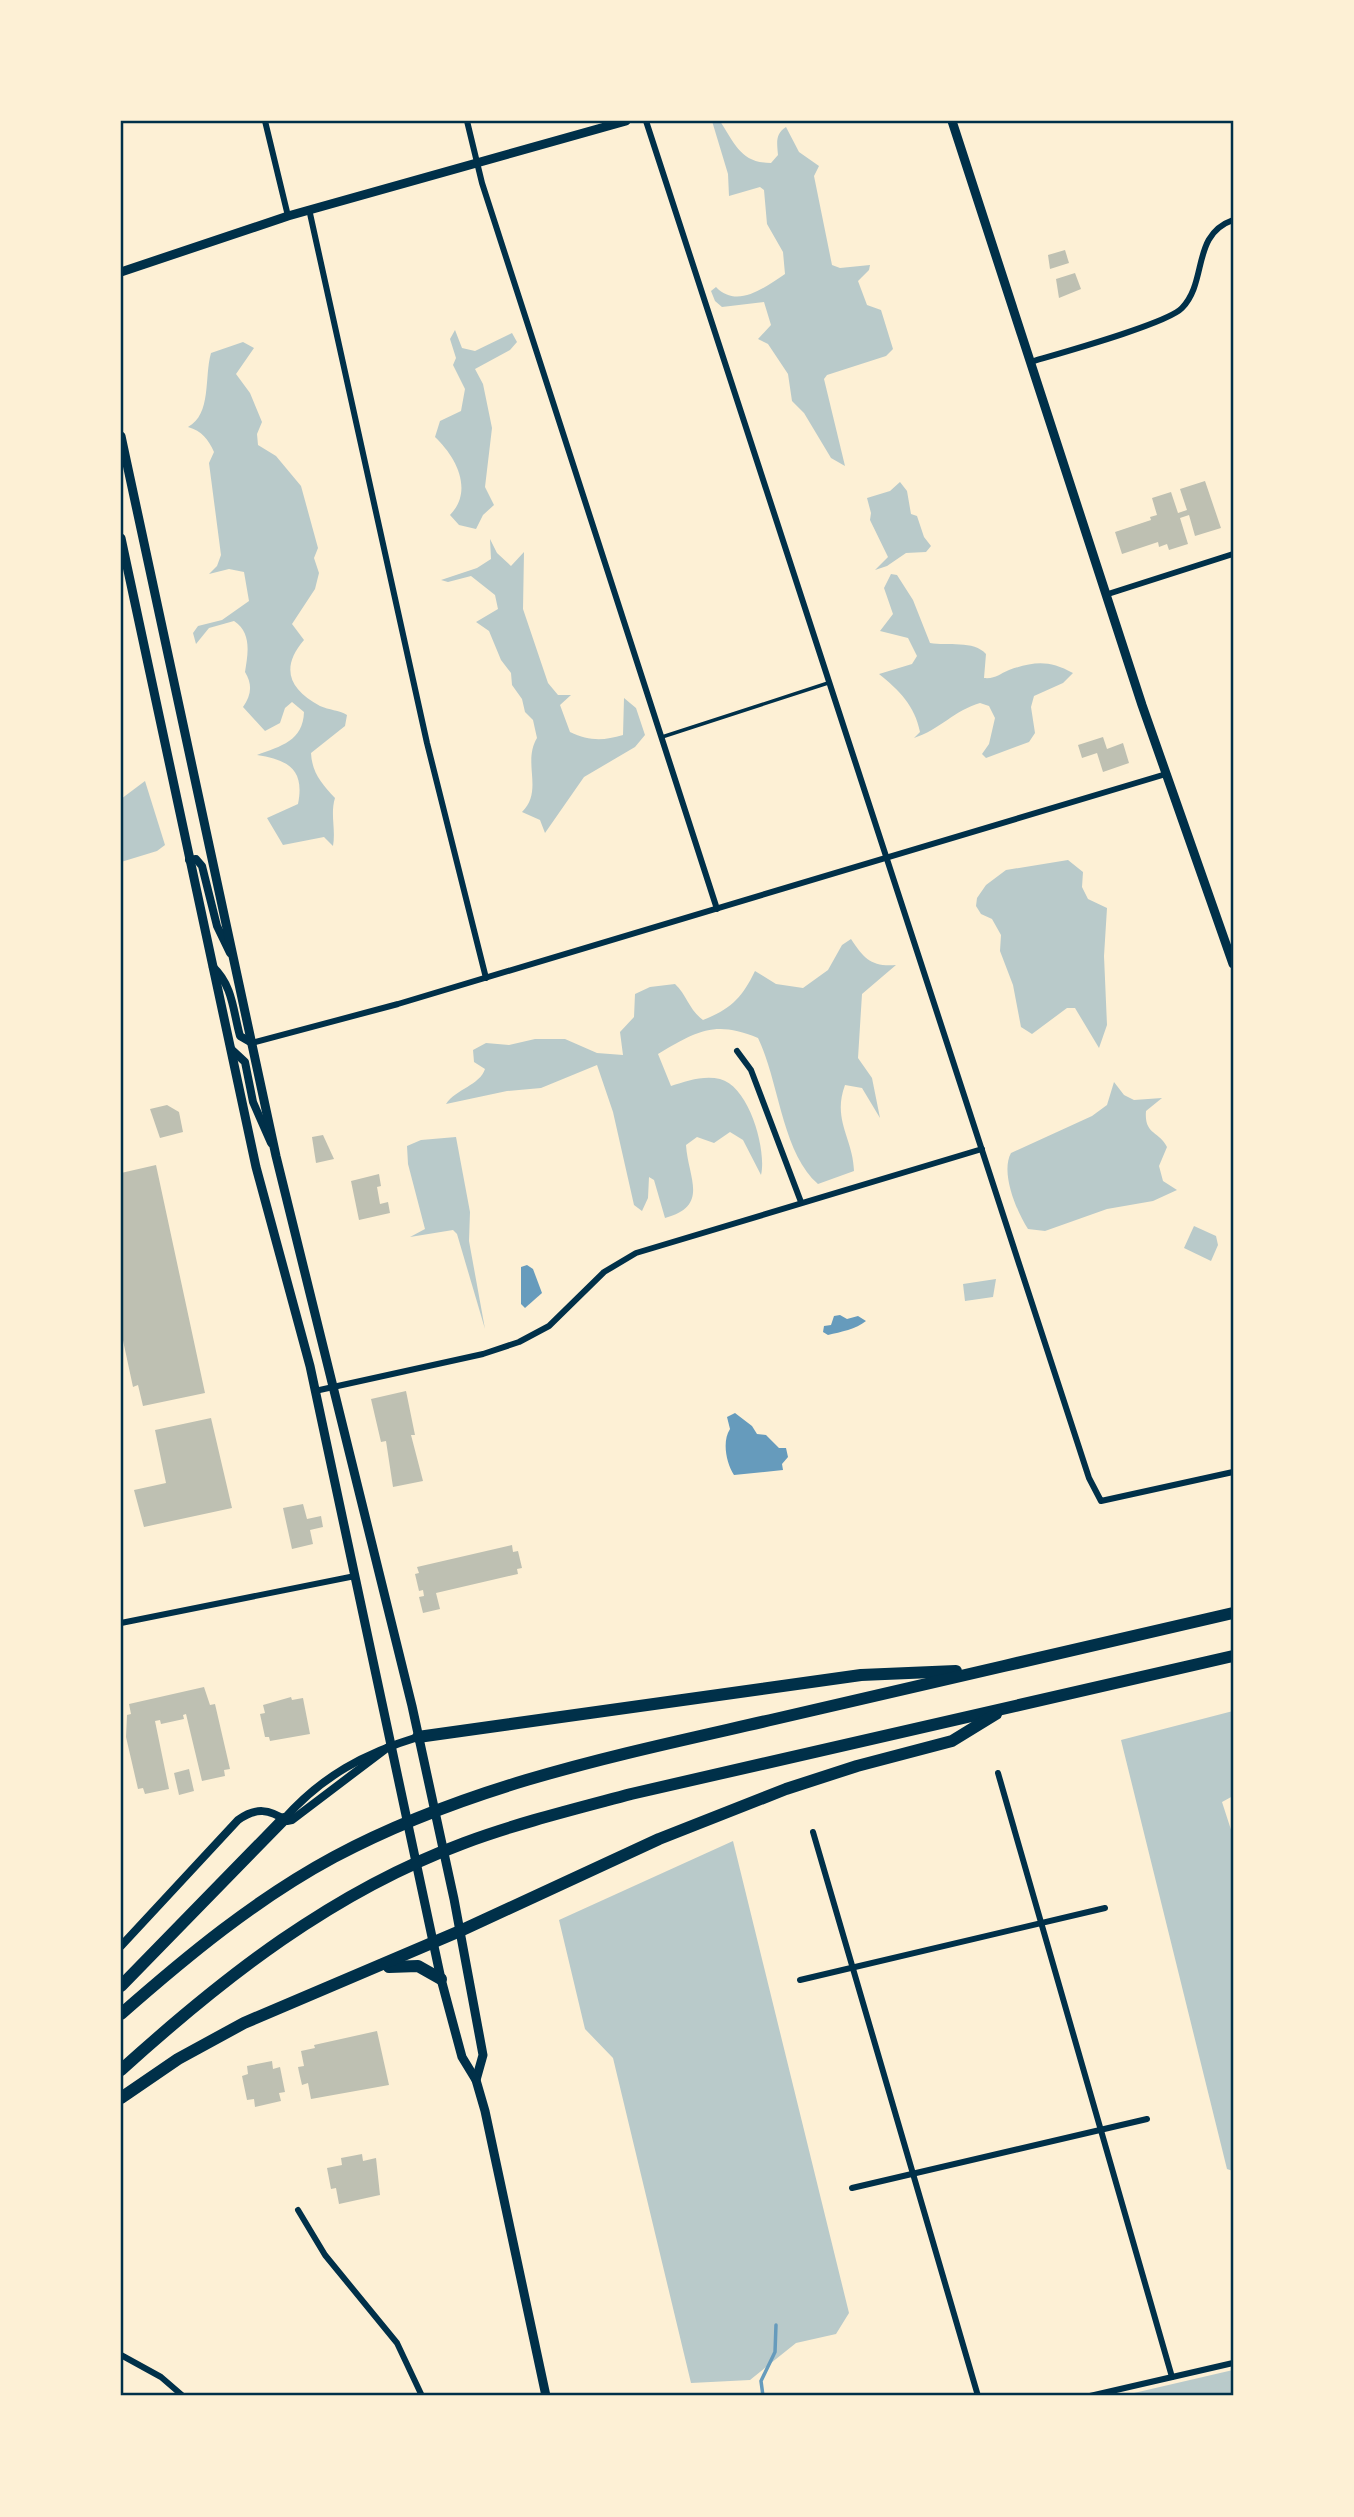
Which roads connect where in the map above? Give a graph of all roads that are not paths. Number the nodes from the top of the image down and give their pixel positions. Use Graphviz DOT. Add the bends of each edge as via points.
graph roads {
  1 [pos="265,121"];
  2 [pos="467,121"];
  3 [pos="626,121"];
  4 [pos="646,121"];
  5 [pos="952,121"];
  6 [pos="476,163"];
  7 [pos="309,209"];
  8 [pos="288,216"];
  9 [pos="1233,220"];
  10 [pos="121,272"];
  11 [pos="1030,362"];
  12 [pos="121,436"];
  13 [pos="121,538"];
  14 [pos="1233,554"];
  15 [pos="1108,594"];
  16 [pos="829,683"];
  17 [pos="660,737"];
  18 [pos="1166,774"];
  19 [pos="886,858"];
  20 [pos="189,860"];
  21 [pos="717,909"];
  22 [pos="233,959"];
  23 [pos="1233,964"];
  24 [pos="213,967"];
  25 [pos="486,978"];
  26 [pos="252,1044"];
  27 [pos="231,1049"];
  28 [pos="737,1051"];
  29 [pos="982,1149"];
  30 [pos="276,1156"];
  31 [pos="801,1202"];
  32 [pos="335,1386"];
  33 [pos="315,1391"];
  34 [pos="1233,1472"];
  35 [pos="355,1576"];
  36 [pos="1233,1613"];
  37 [pos="121,1623"];
  38 [pos="1233,1656"];
  39 [pos="995,1668"];
  40 [pos="1006,1708"];
  41 [pos="418,1737"];
  42 [pos="391,1745"];
  43 [pos="998,1773"];
  44 [pos="284,1819"];
  45 [pos="813,1832"];
  46 [pos="1105,1908"];
  47 [pos="1039,1923"];
  48 [pos="460,1931"];
  49 [pos="433,1942"];
  50 [pos="121,1946"];
  51 [pos="852,1966"];
  52 [pos="373,1969"];
  53 [pos="441,1979"];
  54 [pos="800,1980"];
  55 [pos="121,1986"];
  56 [pos="121,2014"];
  57 [pos="121,2070"];
  58 [pos="476,2080"];
  59 [pos="121,2098"];
  60 [pos="1147,2119"];
  61 [pos="1099,2131"];
  62 [pos="913,2173"];
  63 [pos="852,2188"];
  64 [pos="298,2210"];
  65 [pos="121,2355"];
  66 [pos="1233,2363"];
  67 [pos="1172,2377"];
  68 [pos="183,2396"];
  69 [pos="422,2396"];
  70 [pos="545,2396"];
  71 [pos="978,2396"];
  72 [pos="1090,2396"];
  1 -- 8 [label="street"];
  2 -- 6 [label="street"];
  3 -- 6 [label="main road"];
  4 -- 16 [label="street"];
  5 -- 11 [label="main road"];
  6 -- 7 [label="main road"];
  6 -- 17 [label="street"];
  7 -- 8 [label="main road"];
  7 -- 25 [label="street" via="427,743"];
  8 -- 10 [label="main road"];
  9 -- 11 [label="street" via="1209,236 1191,293 1178,312"];
  11 -- 15 [label="main road"];
  12 -- 22 [label="main road"];
  13 -- 20 [label="main road"];
  14 -- 15 [label="street"];
  15 -- 18 [label="main road"];
  16 -- 17 [label="lane"];
  16 -- 19 [label="street"];
  17 -- 21 [label="street"];
  18 -- 19 [label="street"];
  18 -- 23 [label="main road"];
  19 -- 21 [label="street"];
  19 -- 29 [label="street"];
  20 -- 22 [label="street" via="196,859 202,866 217,926"];
  20 -- 24 [label="main road"];
  21 -- 25 [label="street"];
  22 -- 26 [label="main road"];
  24 -- 26 [label="street" via="230,991 240,1036"];
  24 -- 27 [label="main road"];
  25 -- 26 [label="street"];
  26 -- 30 [label="main road"];
  27 -- 30 [label="street" via="244,1062 253,1102"];
  27 -- 33 [label="main road" via="256,1167"];
  28 -- 31 [label="street" via="751,1070"];
  29 -- 31 [label="street"];
  29 -- 34 [label="street" via="1089,1478 1101,1501"];
  30 -- 32 [label="main road"];
  31 -- 32 [label="street" via="628,1256 604,1272 549,1326 511,1345"];
  32 -- 33 [label="street"];
  32 -- 41 [label="main road"];
  33 -- 35 [label="main road"];
  35 -- 37 [label="street"];
  35 -- 42 [label="main road"];
  36 -- 39 [label="highway"];
  38 -- 40 [label="highway"];
  39 -- 41 [label="highway" via="861,1675"];
  39 -- 56 [label="highway" via="605,1757 422,1815 332,1858 262,1901"];
  40 -- 48 [label="highway" via="952,1741 755,1800 635,1849"];
  40 -- 57 [label="highway" via="631,1794 463,1843 399,1871 296,1929 185,2012"];
  41 -- 42 [label="street"];
  41 -- 48 [label="main road"];
  42 -- 44 [label="street" via="335,1775"];
  42 -- 49 [label="main road"];
  43 -- 47 [label="street"];
  44 -- 50 [label="street" via="258,1810 238,1821"];
  44 -- 55 [label="highway"];
  45 -- 51 [label="street"];
  46 -- 47 [label="street"];
  47 -- 51 [label="street"];
  47 -- 61 [label="street"];
  48 -- 49 [label="highway"];
  48 -- 58 [label="main road" via="483,2055"];
  49 -- 52 [label="highway"];
  49 -- 53 [label="main road"];
  51 -- 54 [label="street"];
  51 -- 62 [label="street"];
  52 -- 53 [label="highway" via="413,1965"];
  52 -- 59 [label="highway" via="244,2022"];
  53 -- 58 [label="main road" via="462,2057"];
  58 -- 70 [label="main road"];
  60 -- 61 [label="street"];
  61 -- 62 [label="street"];
  61 -- 67 [label="street"];
  62 -- 63 [label="street"];
  62 -- 71 [label="street"];
  64 -- 69 [label="street" via="325,2255 397,2343"];
  65 -- 68 [label="street" via="161,2377"];
  66 -- 67 [label="street"];
  67 -- 72 [label="street"];
}
